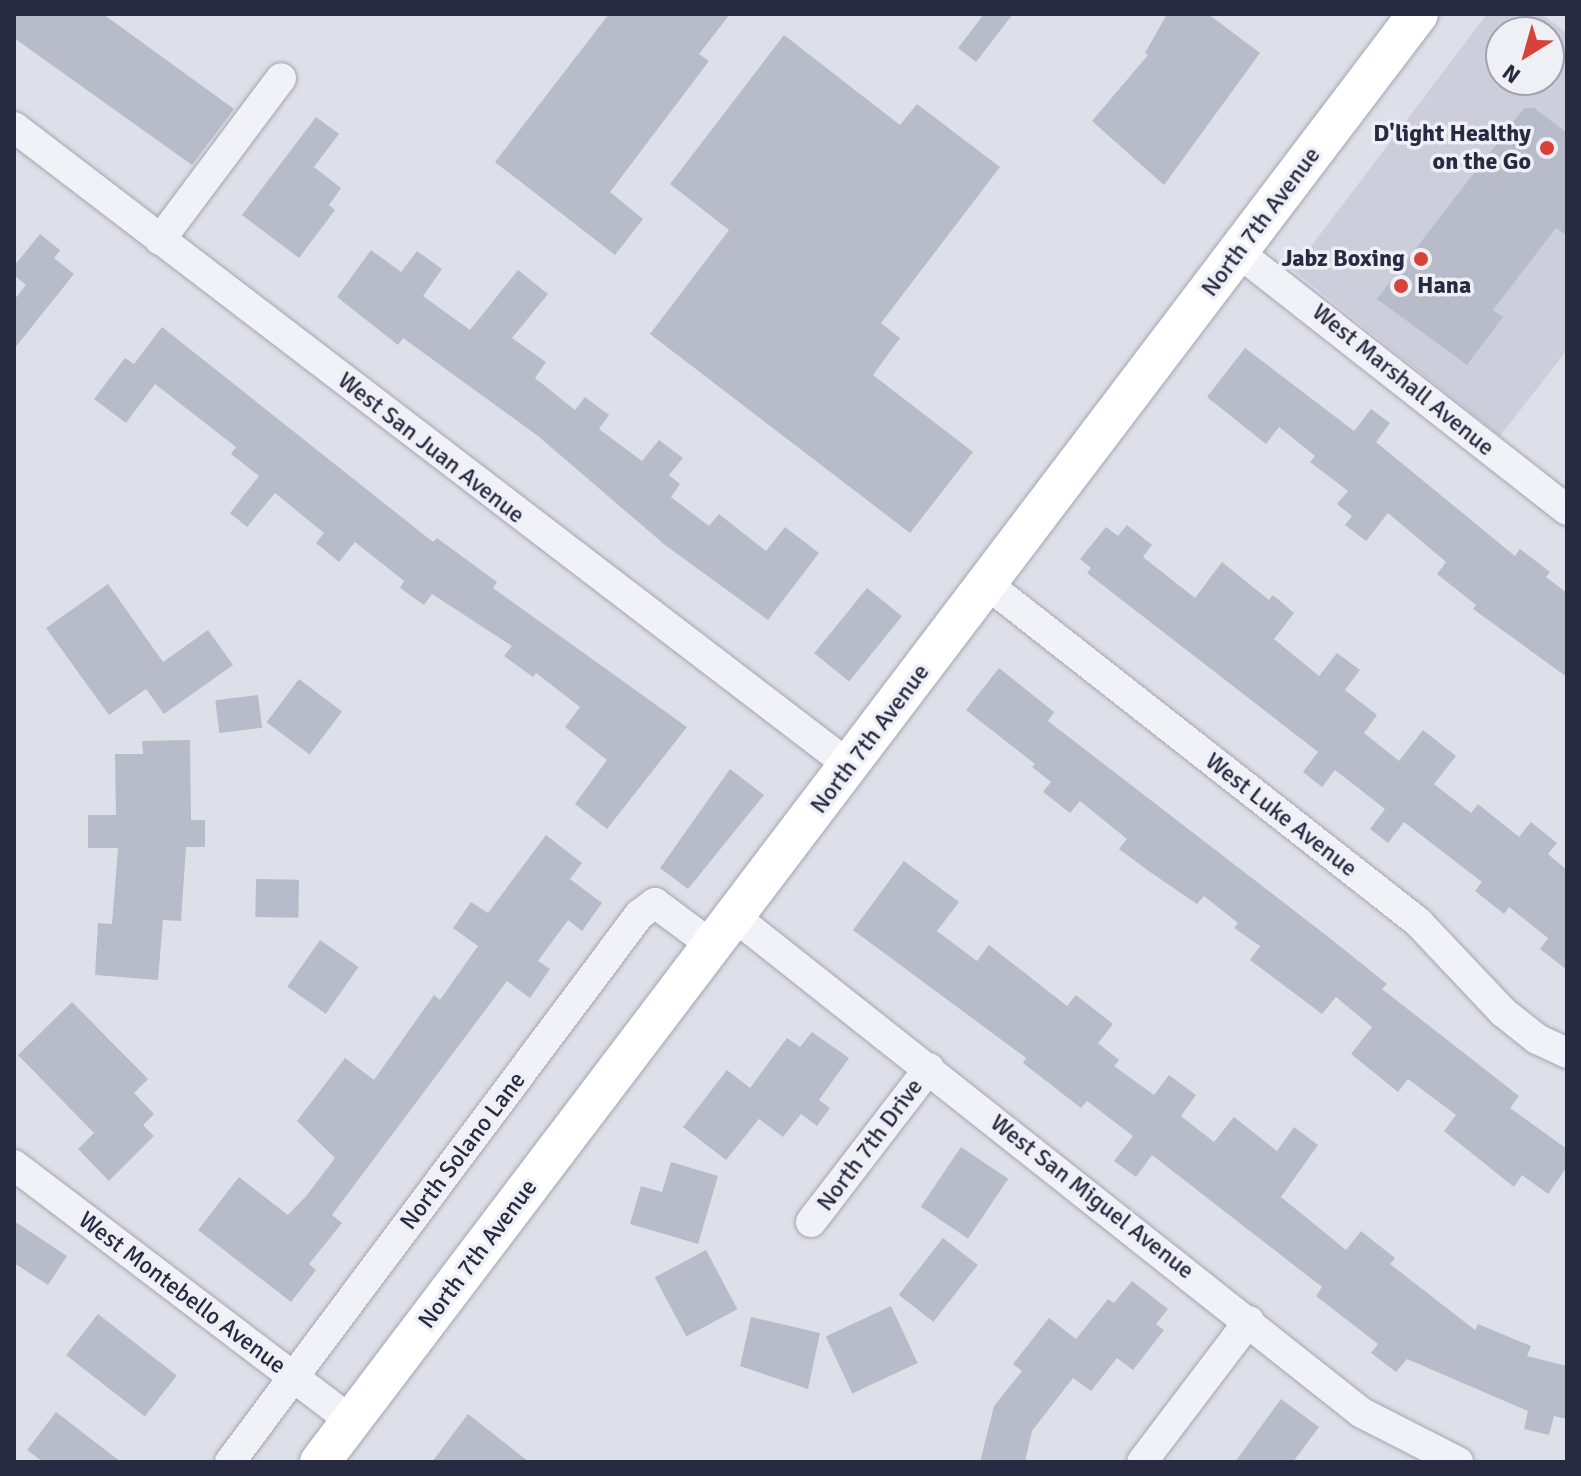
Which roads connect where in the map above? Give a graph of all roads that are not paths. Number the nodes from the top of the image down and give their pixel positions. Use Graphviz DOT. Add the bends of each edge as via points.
graph roads {
  1 [pos="1418,14"];
  2 [pos="281,78"];
  3 [pos="14,127"];
  4 [pos="160,240"];
  5 [pos="1238,252"];
  6 [pos="1567,510"];
  7 [pos="987,584"];
  8 [pos="850,766"];
  9 [pos="724,932"];
  10 [pos="1567,1053"];
  11 [pos="929,1068"];
  12 [pos="14,1165"];
  13 [pos="811,1222"];
  14 [pos="1249,1321"];
  15 [pos="294,1378"];
  16 [pos="351,1421"];
  17 [pos="230,1462"];
  18 [pos="320,1462"];
  19 [pos="1142,1462"];
  20 [pos="1458,1462"];
  1 -- 5 [label="main road, North 7th Avenue"];
  2 -- 4 [label="street"];
  3 -- 4 [label="street, West San Juan Avenue"];
  4 -- 8 [label="street, West San Juan Avenue"];
  5 -- 6 [label="street, West Marshall Avenue"];
  5 -- 7 [label="main road, North 7th Avenue"];
  7 -- 8 [label="main road, North 7th Avenue"];
  7 -- 10 [label="street, West Luke Avenue" via="1418,922 1503,1012 1537,1039"];
  8 -- 9 [label="main road, North 7th Avenue"];
  9 -- 11 [label="street, West San Miguel Avenue"];
  9 -- 15 [label="street, North Solano Lane" via="655,903 639,915"];
  9 -- 16 [label="main road, North 7th Avenue"];
  11 -- 13 [label="street, North 7th Drive"];
  11 -- 14 [label="street, West San Miguel Avenue"];
  12 -- 15 [label="street, West Montebello Avenue"];
  14 -- 19 [label="street"];
  14 -- 20 [label="street, West San Miguel Avenue" via="1362,1413"];
  15 -- 16 [label="street, West Montebello Avenue"];
  15 -- 17 [label="street, North Solano Lane"];
  16 -- 18 [label="main road, North 7th Avenue"];
}
